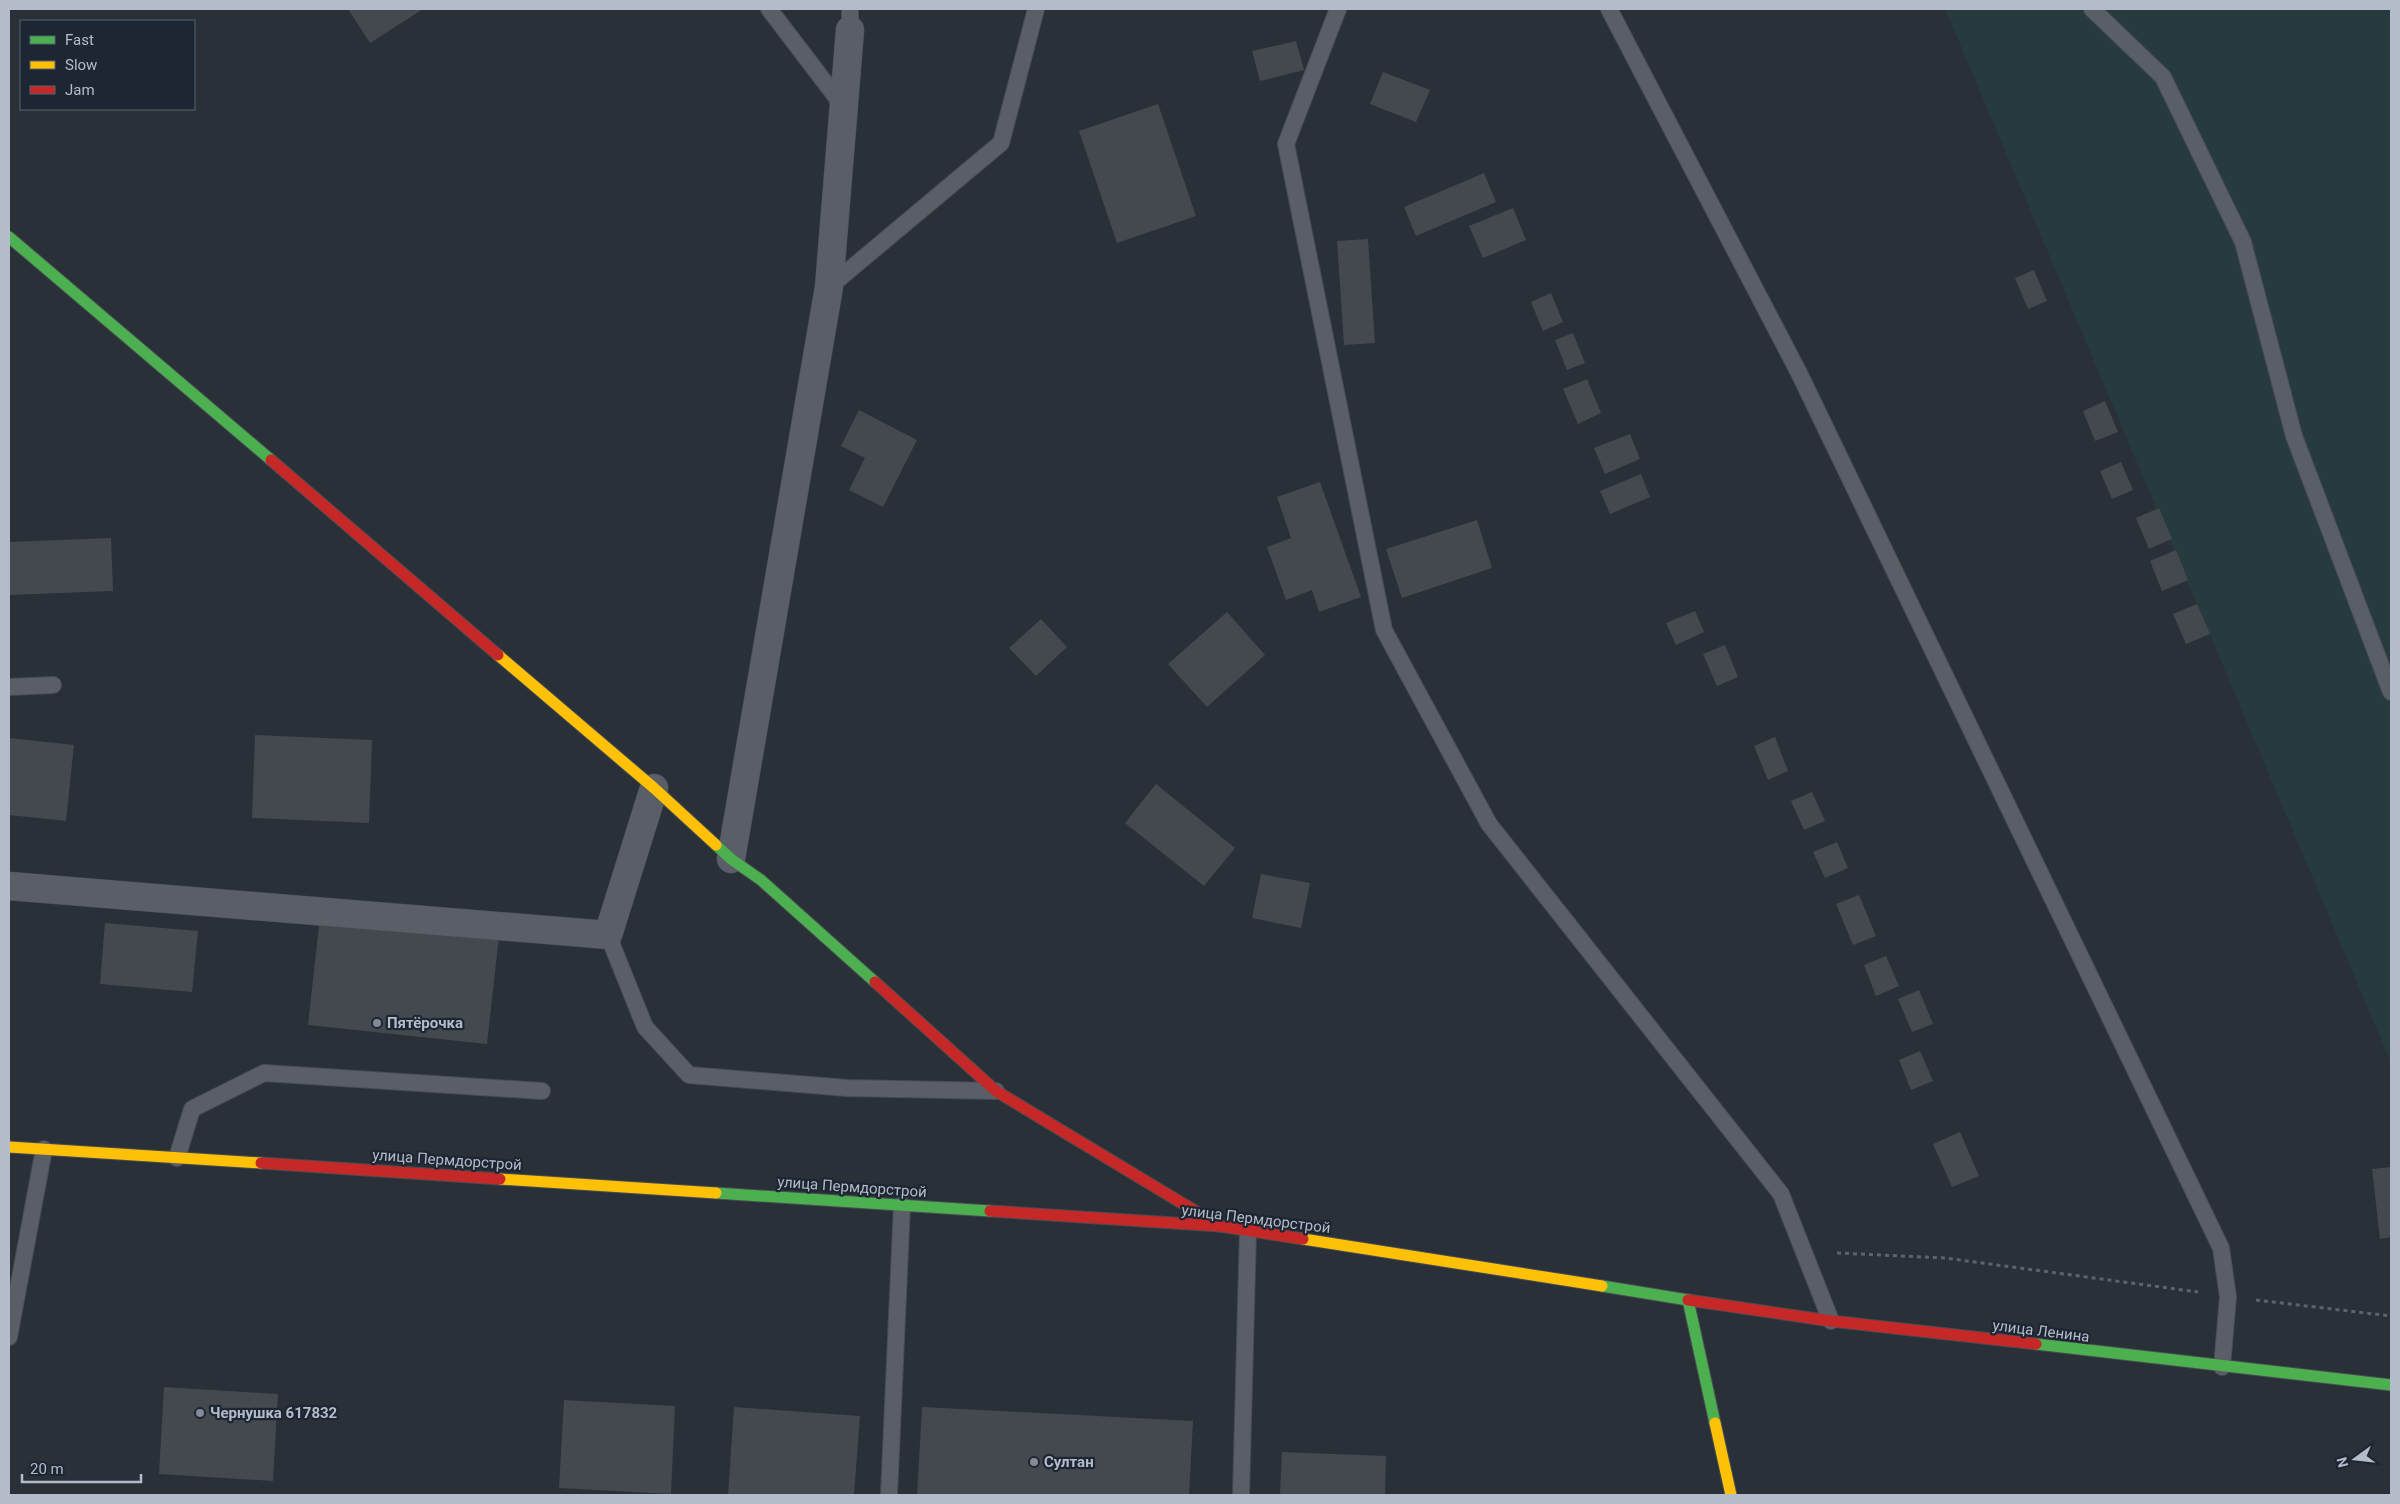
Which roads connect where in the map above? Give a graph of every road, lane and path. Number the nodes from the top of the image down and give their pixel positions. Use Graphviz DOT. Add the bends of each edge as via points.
graph roads {
  1 [pos="769,9"];
  2 [pos="1036,9"];
  3 [pos="1338,9"];
  4 [pos="1610,9"];
  5 [pos="2092,9"];
  6 [pos="850,20"];
  7 [pos="844,106"];
  8 [pos="9,237"];
  9 [pos="829,287"];
  10 [pos="53,684"];
  11 [pos="9,688"];
  12 [pos="2391,692"];
  13 [pos="654,788"];
  14 [pos="731,859"];
  15 [pos="9,886"];
  16 [pos="608,935"];
  17 [pos="996,1091"];
  18 [pos="542,1092"];
  19 [pos="9,1147"];
  20 [pos="44,1149"];
  21 [pos="176,1158"];
  22 [pos="902,1205"];
  23 [pos="1220,1226"];
  24 [pos="1248,1230"];
  25 [pos="1804,1252"];
  26 [pos="2228,1297"];
  27 [pos="1688,1300"];
  28 [pos="2391,1316"];
  29 [pos="1831,1321"];
  30 [pos="9,1337"];
  31 [pos="2222,1368"];
  32 [pos="2391,1385"];
  33 [pos="889,1495"];
  34 [pos="1241,1495"];
  35 [pos="1731,1495"];
  1 -- 7 [label="lane"];
  2 -- 9 [label="lane" via="1001,143"];
  3 -- 25 [label="lane" via="1286,144 1384,630 1489,824 1781,1194"];
  4 -- 26 [label="lane" via="1799,373 2221,1248"];
  5 -- 12 [label="lane" via="2163,78 2243,242 2294,436"];
  6 -- 7 [label="street"];
  7 -- 9 [label="street"];
  8 -- 13 [label="main road"];
  9 -- 14 [label="street"];
  10 -- 11 [label="lane"];
  13 -- 14 [label="main road"];
  13 -- 16 [label="street"];
  14 -- 17 [label="main road" via="761,880"];
  15 -- 16 [label="street"];
  16 -- 17 [label="lane" via="645,1027 689,1074 847,1088"];
  17 -- 23 [label="main road"];
  18 -- 21 [label="lane" via="264,1073 192,1109"];
  19 -- 20 [label="main road, улица Пермдорстрой"];
  20 -- 21 [label="main road, улица Пермдорстрой"];
  20 -- 30 [label="lane"];
  21 -- 22 [label="main road, улица Пермдорстрой"];
  22 -- 23 [label="main road, улица Пермдорстрой"];
  22 -- 33 [label="lane"];
  23 -- 24 [label="main road, улица Пермдорстрой"];
  24 -- 27 [label="main road, улица Пермдорстрой"];
  24 -- 34 [label="lane"];
  25 -- 26 [label="path" via="1945,1258"];
  25 -- 29 [label="lane"];
  26 -- 28 [label="path"];
  26 -- 31 [label="lane"];
  27 -- 29 [label="main road, улица Ленина"];
  27 -- 35 [label="main road"];
  29 -- 31 [label="main road, улица Ленина"];
  31 -- 32 [label="main road, улица Ленина"];
}
